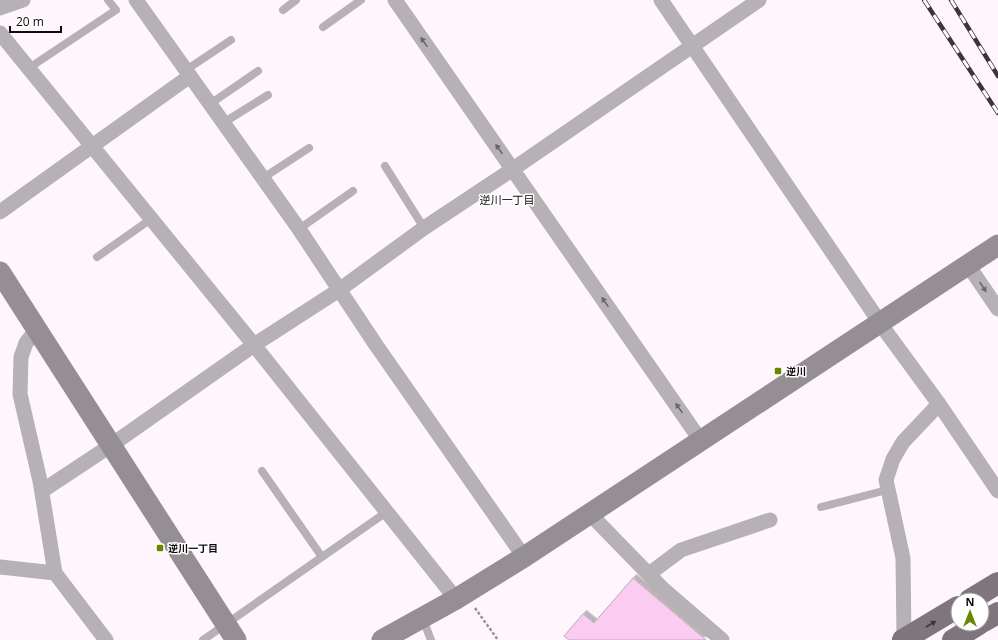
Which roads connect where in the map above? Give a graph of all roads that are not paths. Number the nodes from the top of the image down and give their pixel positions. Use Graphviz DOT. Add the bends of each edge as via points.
graph roads {
  1 [pos="23,0"];
  2 [pos="108,0"];
  3 [pos="136,0"];
  4 [pos="296,0"];
  5 [pos="361,0"];
  6 [pos="395,0"];
  7 [pos="661,0"];
  8 [pos="759,0"];
  9 [pos="0,8"];
  10 [pos="283,10"];
  11 [pos="323,27"];
  12 [pos="0,33"];
  13 [pos="231,40"];
  14 [pos="693,46"];
  15 [pos="29,68"];
  16 [pos="258,71"];
  17 [pos="188,73"];
  18 [pos="268,95"];
  19 [pos="210,104"];
  20 [pos="223,123"];
  21 [pos="92,145"];
  22 [pos="309,148"];
  23 [pos="385,166"];
  24 [pos="513,169"];
  25 [pos="263,178"];
  26 [pos="353,191"];
  27 [pos="0,212"];
  28 [pos="151,218"];
  29 [pos="424,228"];
  30 [pos="299,229"];
  31 [pos="998,246"];
  32 [pos="97,257"];
  33 [pos="968,265"];
  34 [pos="0,272"];
  35 [pos="339,290"];
  36 [pos="998,309"];
  37 [pos="880,323"];
  38 [pos="37,329"];
  39 [pos="254,345"];
  40 [pos="939,404"];
  41 [pos="701,440"];
  42 [pos="110,446"];
  43 [pos="262,471"];
  44 [pos="887,490"];
  45 [pos="42,492"];
  46 [pos="998,492"];
  47 [pos="821,507"];
  48 [pos="388,511"];
  49 [pos="591,515"];
  50 [pos="770,520"];
  51 [pos="322,558"];
  52 [pos="524,558"];
  53 [pos="0,567"];
  54 [pos="55,573"];
  55 [pos="649,574"];
  56 [pos="998,583"];
  57 [pos="983,592"];
  58 [pos="460,596"];
  59 [pos="950,612"];
  60 [pos="422,617"];
  61 [pos="231,632"];
  62 [pos="966,632"];
  63 [pos="106,640"];
  64 [pos="203,640"];
  65 [pos="382,640"];
  66 [pos="431,640"];
  67 [pos="722,640"];
  68 [pos="904,640"];
  69 [pos="953,640"];
  1 -- 9 [label="street"];
  2 -- 15 [label="lane" via="116,10"];
  3 -- 17 [label="street"];
  4 -- 10 [label="lane"];
  5 -- 11 [label="lane"];
  24 -- 6 [label="street, one-way"];
  7 -- 14 [label="street"];
  8 -- 14 [label="street"];
  12 -- 15 [label="street"];
  13 -- 17 [label="lane"];
  14 -- 24 [label="street"];
  14 -- 37 [label="street"];
  15 -- 21 [label="street"];
  16 -- 19 [label="lane"];
  17 -- 19 [label="street"];
  17 -- 21 [label="street"];
  18 -- 20 [label="lane"];
  19 -- 20 [label="street"];
  20 -- 25 [label="street"];
  21 -- 27 [label="street"];
  21 -- 28 [label="street"];
  22 -- 25 [label="lane"];
  23 -- 29 [label="lane"];
  24 -- 29 [label="street"];
  41 -- 24 [label="street, one-way"];
  25 -- 30 [label="street"];
  26 -- 30 [label="lane"];
  28 -- 32 [label="lane"];
  28 -- 39 [label="street"];
  29 -- 35 [label="street"];
  30 -- 35 [label="street"];
  31 -- 33 [label="street"];
  33 -- 36 [label="street, one-way"];
  33 -- 37 [label="street"];
  34 -- 38 [label="street"];
  35 -- 39 [label="street"];
  35 -- 52 [label="street"];
  37 -- 40 [label="street"];
  37 -- 41 [label="street"];
  38 -- 42 [label="street"];
  38 -- 45 [label="street" via="26,342 20,357 20,394"];
  39 -- 42 [label="street"];
  39 -- 48 [label="street"];
  40 -- 44 [label="street" via="903,442 893,459 886,480"];
  40 -- 46 [label="street"];
  41 -- 49 [label="street"];
  42 -- 45 [label="street"];
  42 -- 61 [label="street"];
  43 -- 51 [label="lane"];
  44 -- 47 [label="lane"];
  44 -- 68 [label="street" via="903,558"];
  45 -- 54 [label="street"];
  48 -- 51 [label="lane"];
  48 -- 58 [label="street"];
  49 -- 52 [label="street"];
  49 -- 55 [label="street"];
  50 -- 55 [label="street" via="681,550"];
  51 -- 61 [label="lane"];
  52 -- 58 [label="street"];
  53 -- 54 [label="street"];
  54 -- 63 [label="street"];
  55 -- 67 [label="street"];
  56 -- 57 [label="main road"];
  58 -- 60 [label="street"];
  68 -- 59 [label="main road, one-way"];
  60 -- 65 [label="street"];
  60 -- 66 [label="lane"];
  61 -- 64 [label="lane"];
  62 -- 69 [label="main road"];
}
